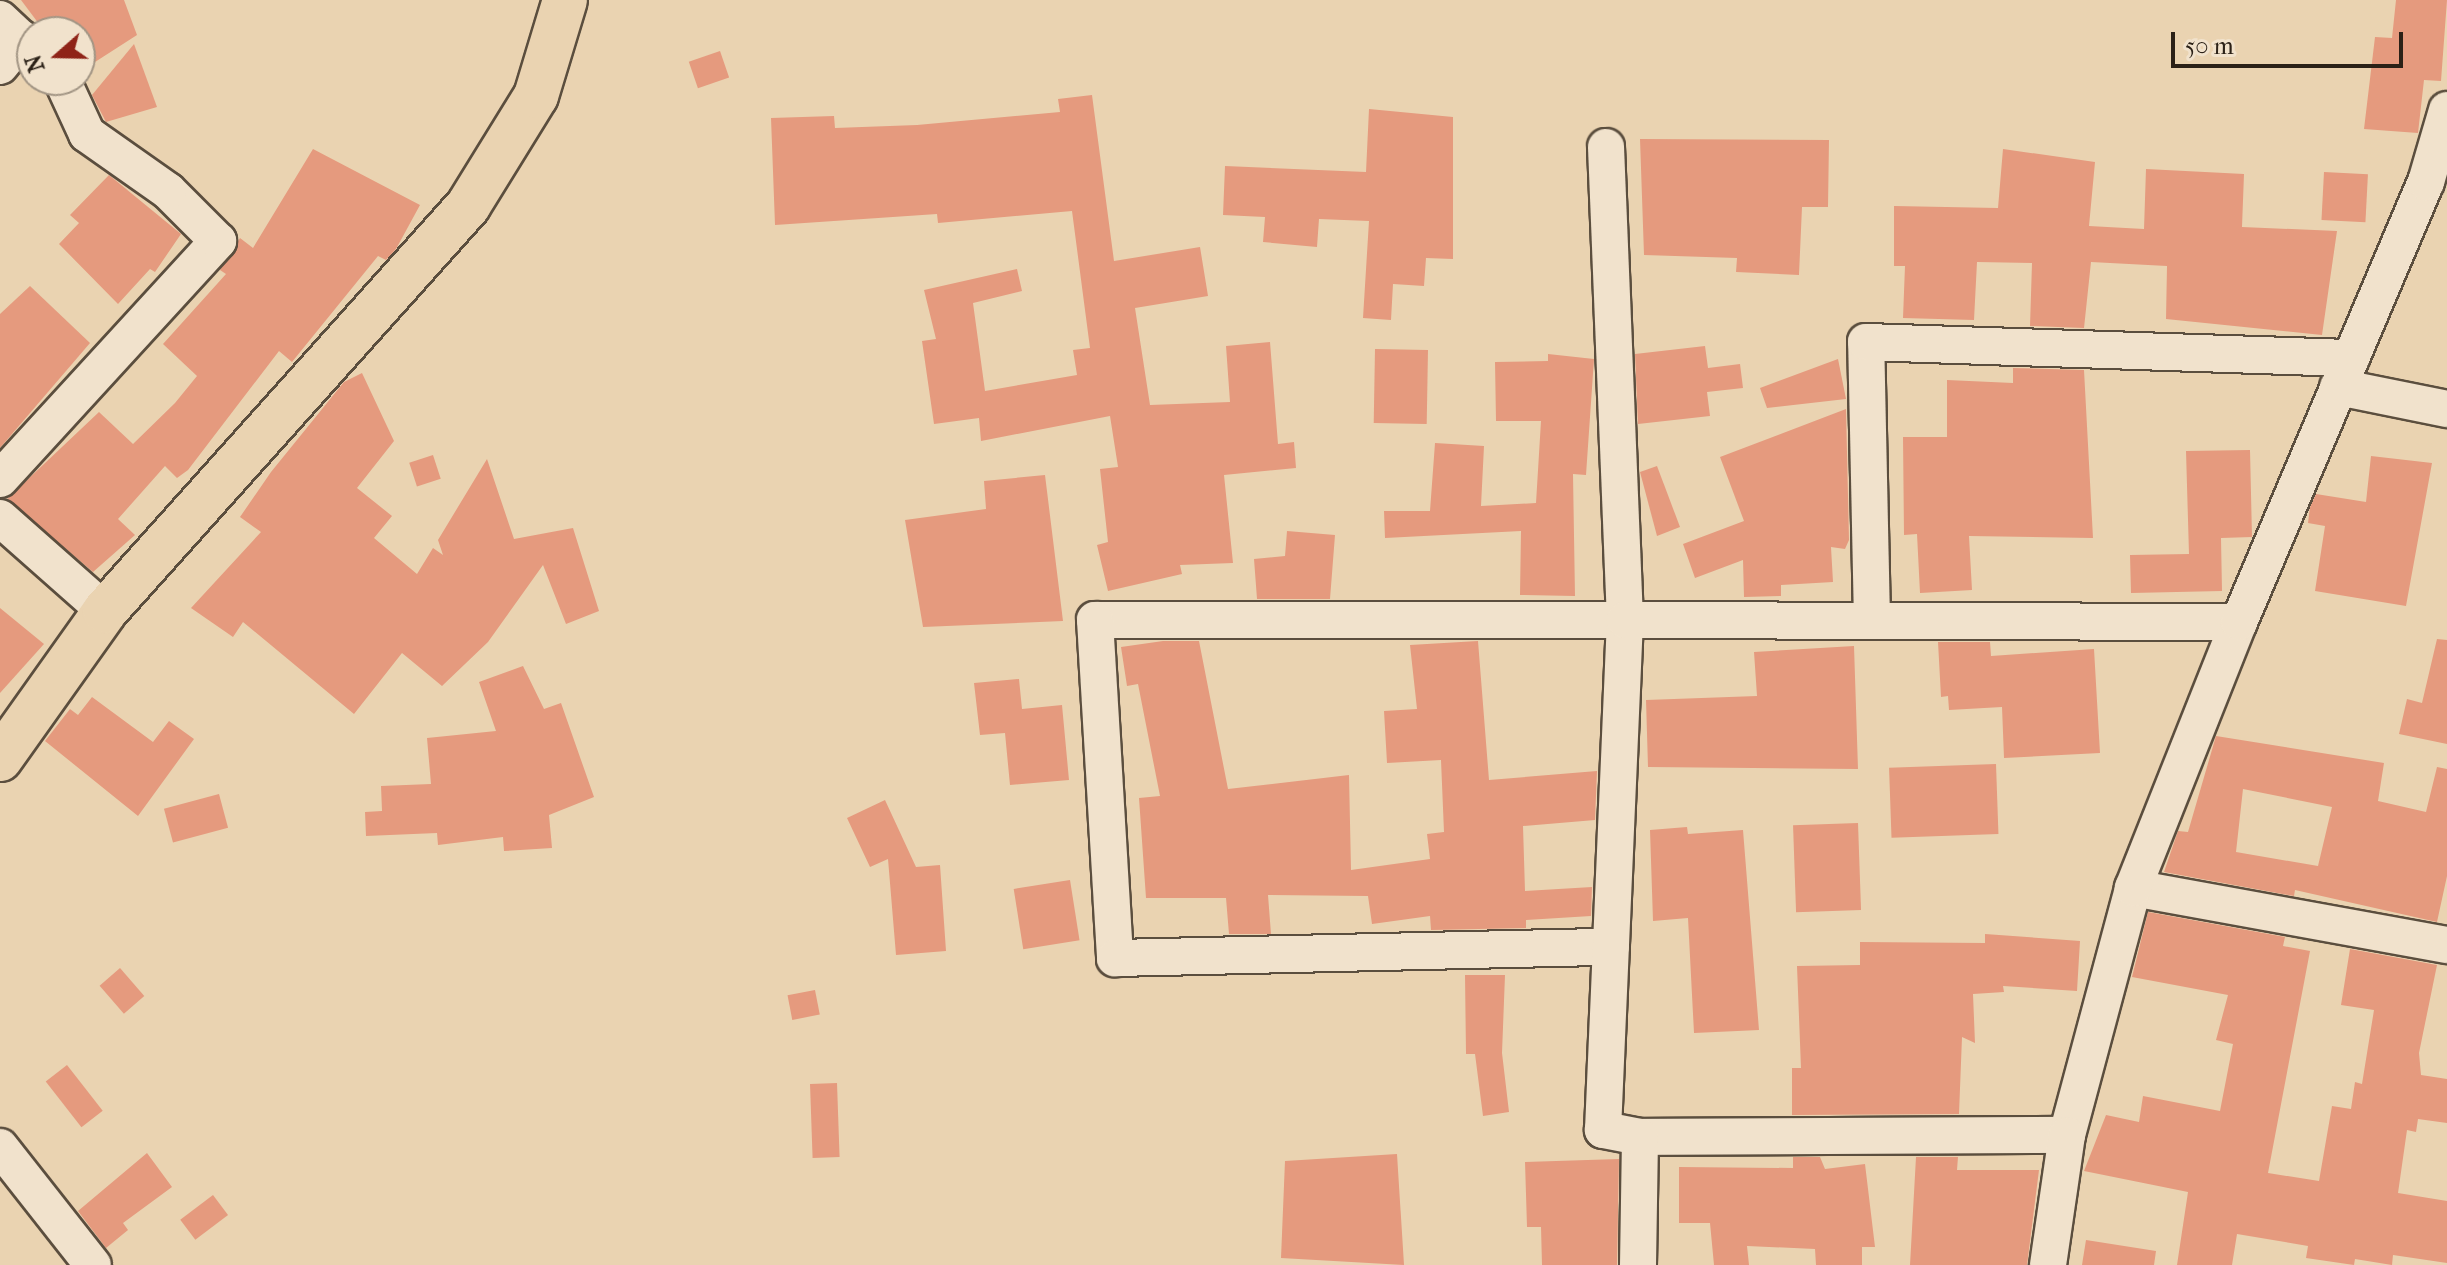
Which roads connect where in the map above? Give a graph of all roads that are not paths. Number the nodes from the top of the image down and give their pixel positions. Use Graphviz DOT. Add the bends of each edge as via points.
graph roads {
  1 [pos="565,0"];
  2 [pos="69,96"];
  3 [pos="2447,110"];
  4 [pos="1606,147"];
  5 [pos="2345,373"];
  6 [pos="2447,409"];
  7 [pos="0,479"];
  8 [pos="0,518"];
  9 [pos="105,611"];
  10 [pos="1625,620"];
  11 [pos="1872,621"];
  12 [pos="2239,622"];
  13 [pos="5,742"];
  14 [pos="2133,888"];
  15 [pos="2447,945"];
  16 [pos="1611,947"];
  17 [pos="2067,1135"];
  18 [pos="1640,1137"];
  19 [pos="0,1147"];
  20 [pos="93,1265"];
  21 [pos="1638,1265"];
  22 [pos="2048,1265"];
  1 -- 9 [label="main road" via="536,96 468,206"];
  2 -- 7 [label="street" via="87,134 168,191 218,241"];
  3 -- 5 [label="street" via="2426,182"];
  4 -- 10 [label="street"];
  5 -- 6 [label="street"];
  5 -- 11 [label="street" via="1866,342"];
  5 -- 12 [label="street"];
  8 -- 9 [label="street"];
  9 -- 13 [label="main road"];
  10 -- 11 [label="street"];
  10 -- 16 [label="street"];
  10 -- 16 [label="street" via="1095,620 1115,958"];
  11 -- 12 [label="street"];
  12 -- 14 [label="street"];
  14 -- 15 [label="street"];
  14 -- 17 [label="street"];
  16 -- 18 [label="street" via="1603,1130"];
  17 -- 18 [label="street"];
  17 -- 22 [label="street"];
  18 -- 21 [label="street"];
  19 -- 20 [label="street"];
}
